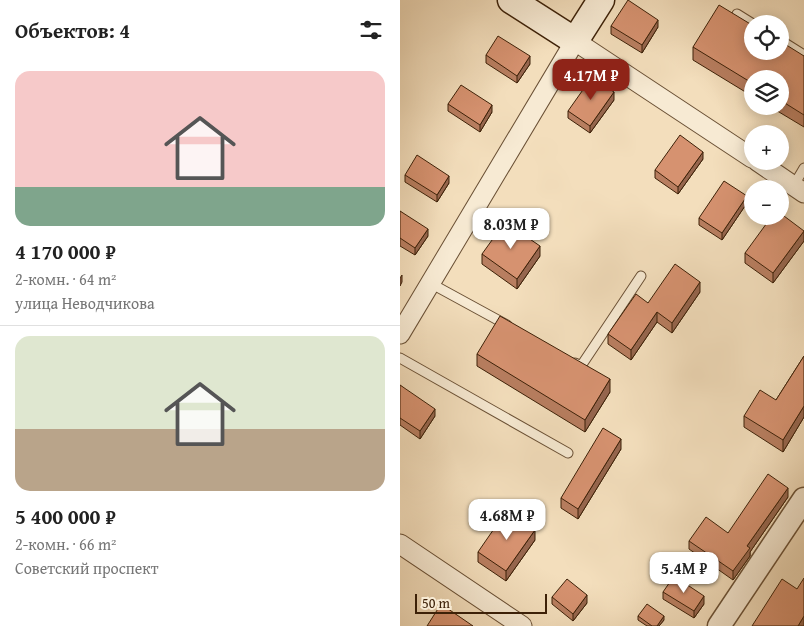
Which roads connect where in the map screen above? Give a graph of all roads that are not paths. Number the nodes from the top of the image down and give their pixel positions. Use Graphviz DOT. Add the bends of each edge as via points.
graph roads {
  1 [pos="511,0"];
  2 [pos="601,0"];
  3 [pos="737,14"];
  4 [pos="744,18"];
  5 [pos="575,41"];
  6 [pos="789,46"];
  7 [pos="804,55"];
  8 [pos="744,153"];
  9 [pos="804,168"];
  10 [pos="770,170"];
  11 [pos="799,189"];
  12 [pos="641,276"];
  13 [pos="430,283"];
  14 [pos="514,329"];
  15 [pos="400,334"];
  16 [pos="564,357"];
  17 [pos="400,358"];
  18 [pos="568,453"];
  19 [pos="804,498"];
  20 [pos="400,544"];
  21 [pos="522,626"];
  22 [pos="719,626"];
  1 -- 5 [label="main road"];
  2 -- 5 [label="main road"];
  3 -- 4 [label="lane"];
  5 -- 8 [label="street"];
  5 -- 13 [label="street"];
  6 -- 7 [label="lane"];
  9 -- 11 [label="lane"];
  10 -- 11 [label="street"];
  12 -- 16 [label="lane" via="581,366"];
  13 -- 14 [label="lane"];
  13 -- 15 [label="street"];
  17 -- 18 [label="lane"];
  19 -- 22 [label="street"];
  20 -- 21 [label="street"];
}
